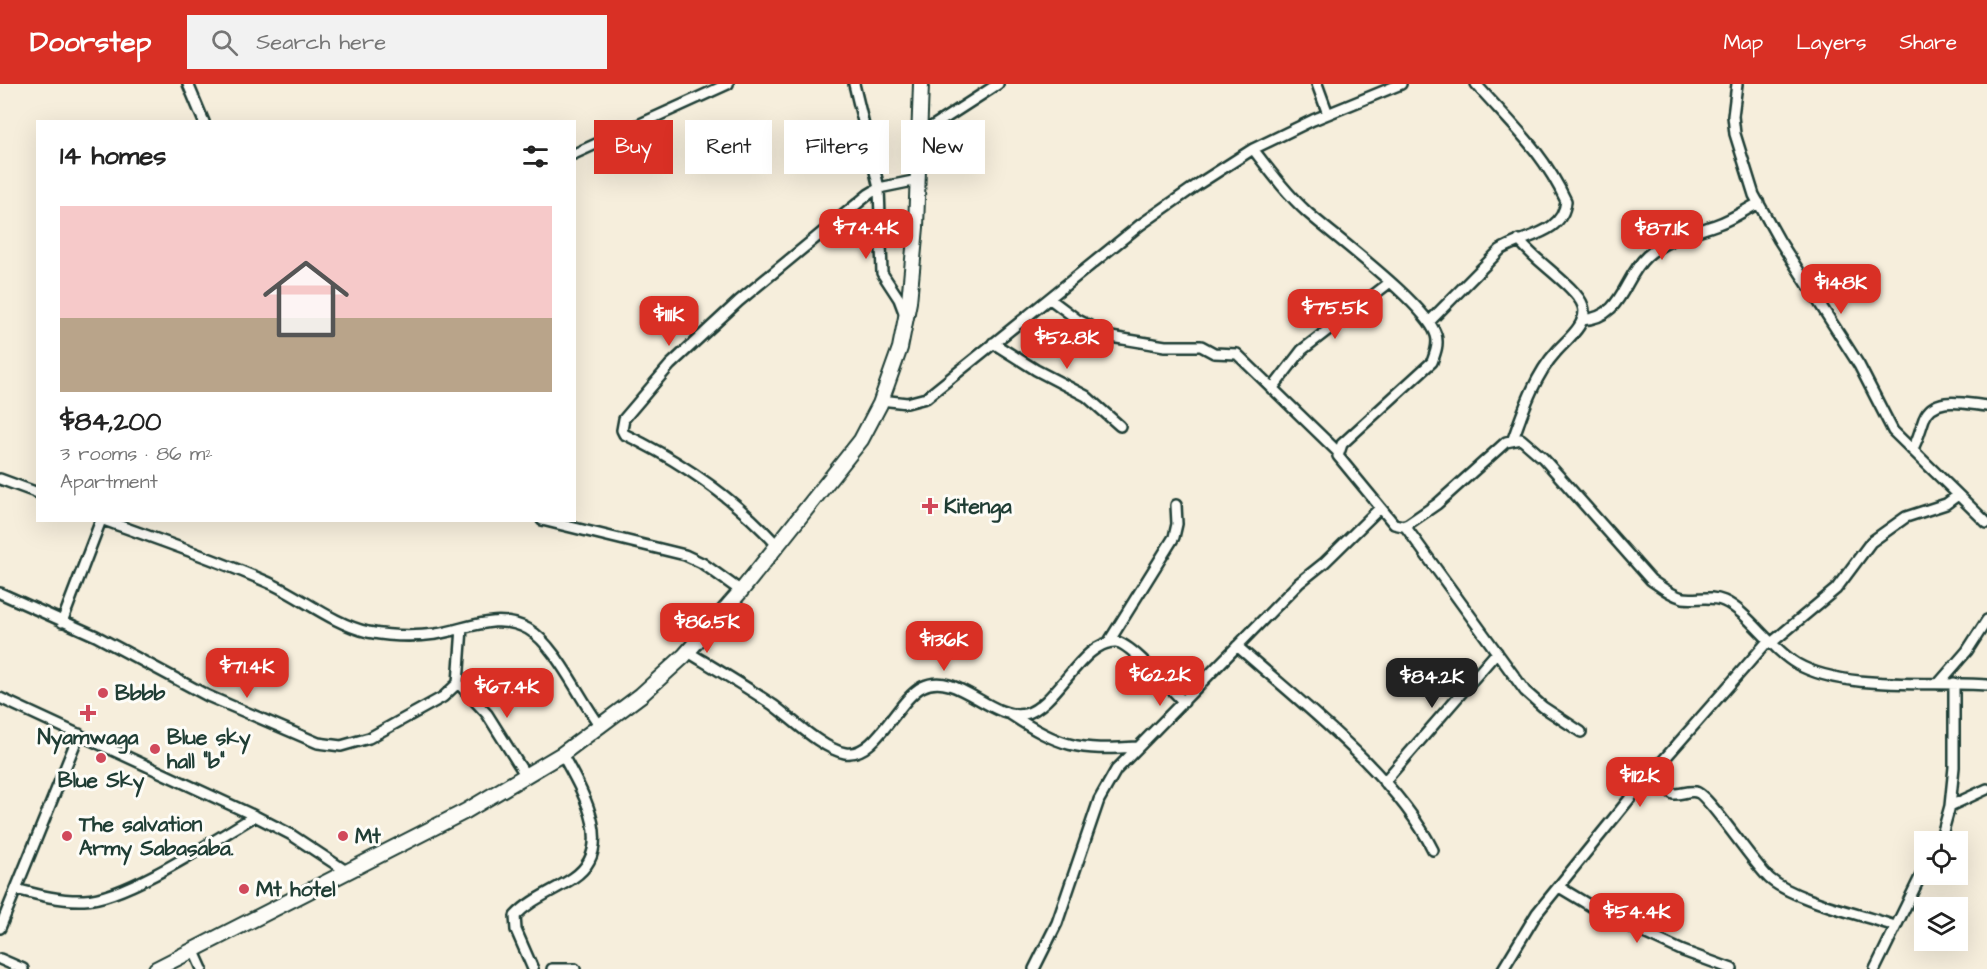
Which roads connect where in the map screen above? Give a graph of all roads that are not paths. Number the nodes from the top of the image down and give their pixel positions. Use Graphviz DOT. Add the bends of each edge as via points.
graph roads {
  1 [pos="188,84"];
  2 [pos="728,84"];
  3 [pos="854,84"];
  4 [pos="921,84"];
  5 [pos="998,84"];
  6 [pos="1317,84"];
  7 [pos="1401,84"];
  8 [pos="1476,84"];
  9 [pos="1737,84"];
  10 [pos="1328,114"];
  11 [pos="203,120"];
  12 [pos="920,120"];
  13 [pos="942,120"];
  14 [pos="1253,149"];
  15 [pos="576,153"];
  16 [pos="918,174"];
  17 [pos="918,180"];
  18 [pos="879,188"];
  19 [pos="1759,203"];
  20 [pos="1519,240"];
  21 [pos="1389,283"];
  22 [pos="1050,299"];
  23 [pos="906,319"];
  24 [pos="1582,320"];
  25 [pos="1429,322"];
  26 [pos="993,343"];
  27 [pos="1272,389"];
  28 [pos="882,400"];
  29 [pos="1987,406"];
  30 [pos="1120,426"];
  31 [pos="1513,439"];
  32 [pos="1912,450"];
  33 [pos="1338,453"];
  34 [pos="0,478"];
  35 [pos="36,492"];
  36 [pos="1958,495"];
  37 [pos="1176,505"];
  38 [pos="1380,508"];
  39 [pos="102,522"];
  40 [pos="108,522"];
  41 [pos="550,522"];
  42 [pos="1987,523"];
  43 [pos="1405,526"];
  44 [pos="777,545"];
  45 [pos="741,591"];
  46 [pos="0,593"];
  47 [pos="1987,620"];
  48 [pos="62,622"];
  49 [pos="462,628"];
  50 [pos="1769,642"];
  51 [pos="1108,643"];
  52 [pos="1237,646"];
  53 [pos="688,652"];
  54 [pos="1497,652"];
  55 [pos="1940,682"];
  56 [pos="458,683"];
  57 [pos="1954,683"];
  58 [pos="1987,685"];
  59 [pos="0,698"];
  60 [pos="1184,702"];
  61 [pos="1008,712"];
  62 [pos="601,727"];
  63 [pos="1581,732"];
  64 [pos="79,734"];
  65 [pos="1137,747"];
  66 [pos="562,754"];
  67 [pos="526,776"];
  68 [pos="1648,776"];
  69 [pos="1384,782"];
  70 [pos="1987,789"];
  71 [pos="1950,806"];
  72 [pos="255,816"];
  73 [pos="1943,831"];
  74 [pos="1433,850"];
  75 [pos="346,871"];
  76 [pos="1916,885"];
  77 [pos="1559,887"];
  78 [pos="16,889"];
  79 [pos="1895,926"];
  80 [pos="0,928"];
  81 [pos="193,949"];
  82 [pos="0,959"];
  83 [pos="23,969"];
  84 [pos="156,969"];
  85 [pos="202,969"];
  86 [pos="533,969"];
  87 [pos="552,969"];
  88 [pos="575,969"];
  89 [pos="1034,969"];
  90 [pos="1503,969"];
  91 [pos="1732,969"];
  92 [pos="1875,969"];
  1 -- 11 [label="street"];
  2 -- 15 [label="street"];
  3 -- 18 [label="street"];
  4 -- 12 [label="main road"];
  5 -- 13 [label="street"];
  6 -- 10 [label="street"];
  7 -- 10 [label="street"];
  8 -- 20 [label="street" via="1547,163 1566,201 1564,213 1555,223"];
  9 -- 19 [label="street" via="1735,134"];
  10 -- 14 [label="street"];
  14 -- 21 [label="street" via="1306,211"];
  14 -- 22 [label="street" via="1140,225"];
  16 -- 17 [label="main road"];
  17 -- 18 [label="street"];
  17 -- 23 [label="main road"];
  18 -- 23 [label="street" via="882,273 899,299"];
  18 -- 44 [label="street" via="739,301 670,365 635,403 622,425 624,434 668,456 722,492"];
  19 -- 24 [label="street" via="1720,224 1660,247 1645,258 1627,289 1605,314"];
  19 -- 32 [label="street" via="1859,365 1882,413"];
  20 -- 24 [label="street" via="1579,300"];
  20 -- 25 [label="street" via="1500,250"];
  21 -- 25 [label="street"];
  21 -- 27 [label="street" via="1302,350"];
  22 -- 26 [label="street"];
  22 -- 27 [label="street" via="1086,325 1111,337 1165,346 1201,346 1214,353 1237,354"];
  23 -- 28 [label="main road"];
  24 -- 31 [label="street" via="1545,367"];
  25 -- 33 [label="street" via="1437,336 1432,362 1348,439"];
  26 -- 28 [label="street" via="921,401"];
  26 -- 30 [label="street" via="1086,396"];
  27 -- 33 [label="street"];
  28 -- 44 [label="main road" via="861,440 828,486"];
  29 -- 32 [label="street" via="1936,404 1925,417"];
  31 -- 43 [label="street"];
  31 -- 50 [label="street" via="1521,439 1534,448 1651,580 1684,598 1726,602"];
  32 -- 36 [label="street"];
  33 -- 38 [label="street" via="1340,461"];
  34 -- 35 [label="street"];
  36 -- 42 [label="street"];
  36 -- 50 [label="street" via="1946,504 1906,517 1871,542 1845,581"];
  37 -- 51 [label="street" via="1174,537"];
  38 -- 43 [label="street" via="1394,524"];
  38 -- 52 [label="street"];
  39 -- 48 [label="street"];
  40 -- 49 [label="street" via="228,566 366,631 435,634"];
  41 -- 45 [label="street" via="685,555 702,562"];
  43 -- 54 [label="street"];
  44 -- 45 [label="main road"];
  45 -- 53 [label="main road"];
  46 -- 48 [label="street"];
  47 -- 55 [label="street"];
  48 -- 56 [label="street" via="208,696 318,743 341,746 369,738 443,697"];
  49 -- 56 [label="street"];
  49 -- 62 [label="street" via="498,620 530,630 549,648"];
  50 -- 55 [label="street" via="1797,664 1820,674 1851,680"];
  50 -- 68 [label="street"];
  51 -- 60 [label="street" via="1119,642 1130,649"];
  51 -- 61 [label="street" via="1034,710 1026,714"];
  52 -- 60 [label="street"];
  52 -- 69 [label="street"];
  53 -- 61 [label="street" via="832,748 846,753 867,746 906,701 931,684 963,689"];
  53 -- 62 [label="main road"];
  54 -- 63 [label="street" via="1525,691"];
  54 -- 69 [label="street"];
  55 -- 57 [label="street"];
  56 -- 67 [label="street" via="487,714"];
  57 -- 58 [label="street"];
  57 -- 71 [label="street"];
  59 -- 64 [label="street"];
  60 -- 65 [label="street"];
  61 -- 65 [label="street" via="1039,733 1075,747"];
  62 -- 66 [label="main road"];
  64 -- 72 [label="street"];
  64 -- 78 [label="street"];
  65 -- 89 [label="street" via="1116,770 1099,800 1057,923"];
  66 -- 67 [label="main road"];
  66 -- 86 [label="street" via="589,810 596,833 594,850 589,863 576,876 515,916 516,930"];
  67 -- 75 [label="main road"];
  68 -- 77 [label="street"];
  68 -- 79 [label="street" via="1673,794 1693,791 1702,795 1770,880 1800,895"];
  69 -- 74 [label="street" via="1420,823"];
  70 -- 71 [label="street"];
  71 -- 73 [label="street"];
  72 -- 75 [label="street"];
  72 -- 78 [label="street" via="166,867 101,898 61,898"];
  75 -- 81 [label="main road"];
  76 -- 79 [label="street"];
  77 -- 90 [label="street" via="1537,913"];
  77 -- 91 [label="street" via="1609,917"];
  78 -- 80 [label="street"];
  79 -- 92 [label="street"];
  81 -- 84 [label="main road"];
  81 -- 85 [label="street"];
  82 -- 83 [label="street"];
  87 -- 88 [label="street"];
}
